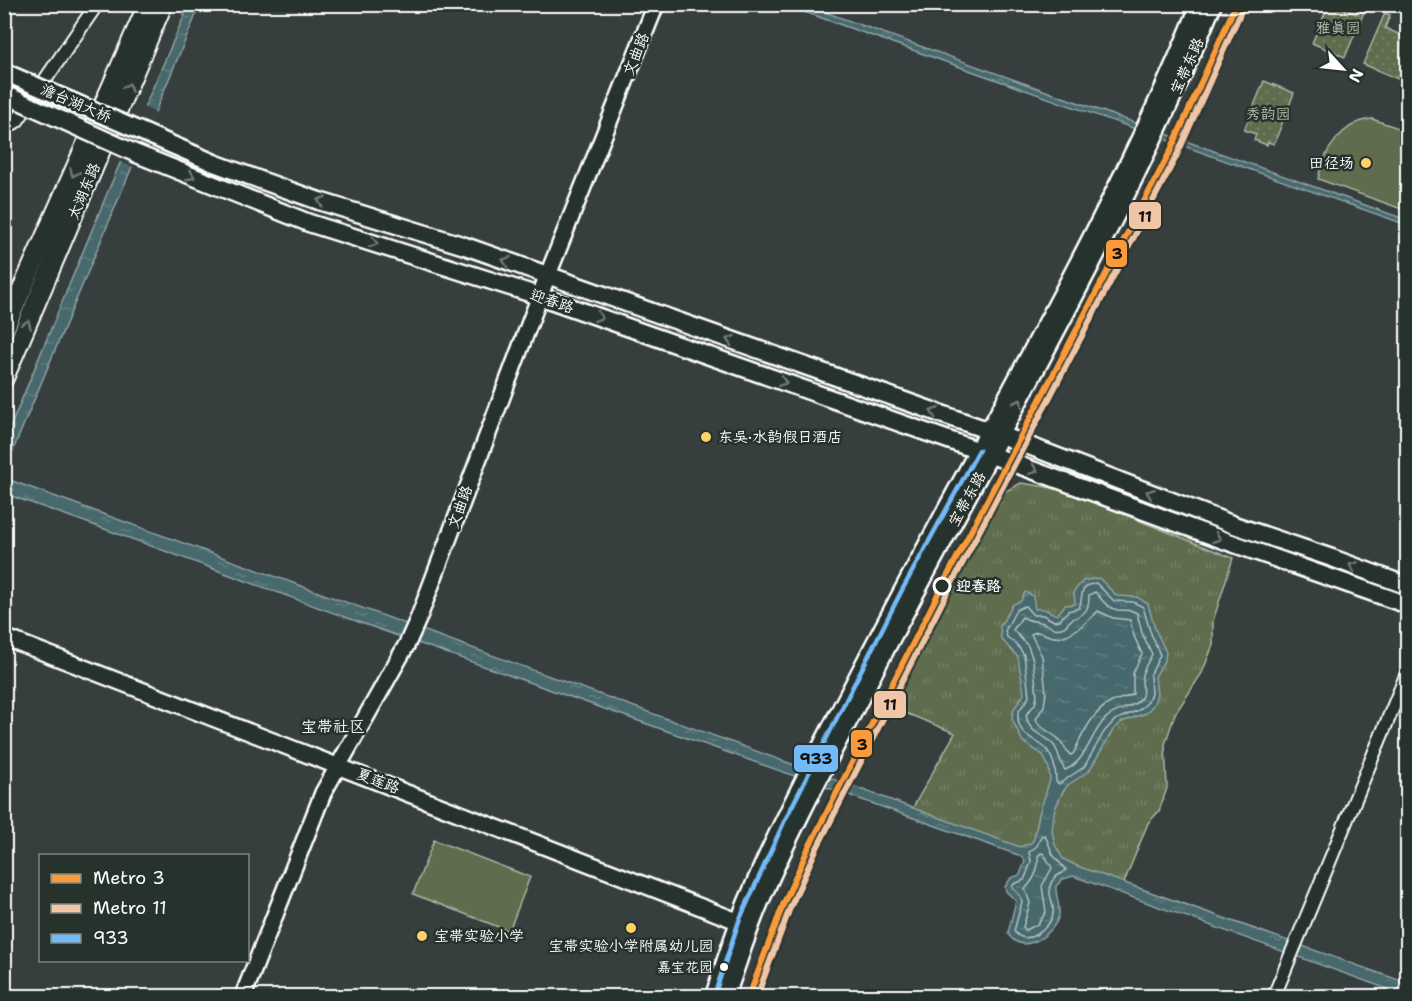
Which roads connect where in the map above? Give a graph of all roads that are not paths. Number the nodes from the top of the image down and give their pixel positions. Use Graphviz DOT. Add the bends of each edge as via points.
graph roads {
  1 [pos="97,4"];
  2 [pos="148,4"];
  3 [pos="163,4"];
  4 [pos="1200,4"];
  5 [pos="1213,4"];
  6 [pos="655,7"];
  7 [pos="4,72"];
  8 [pos="4,94"];
  9 [pos="4,129"];
  10 [pos="1152,129"];
  11 [pos="147,134"];
  12 [pos="137,154"];
  13 [pos="547,276"];
  14 [pos="539,296"];
  15 [pos="4,330"];
  16 [pos="4,378"];
  17 [pos="995,433"];
  18 [pos="985,452"];
  19 [pos="1407,586"];
  20 [pos="1407,605"];
  21 [pos="4,637"];
  22 [pos="1407,671"];
  23 [pos="337,766"];
  24 [pos="745,924"];
  25 [pos="243,996"];
  26 [pos="714,996"];
  27 [pos="726,996"];
  28 [pos="1274,996"];
  1 -- 9 [label="street" via="17,121"];
  2 -- 15 [label="main road, 太湖东路, one-way"];
  16 -- 3 [label="main road, 太湖东路, one-way"];
  4 -- 10 [label="main road, 宝带东路"];
  5 -- 10 [label="main road, 宝带东路"];
  6 -- 13 [label="street, 文曲路"];
  7 -- 11 [label="main road, 澹台湖大桥, bridge"];
  8 -- 12 [label="main road, 澹台湖大桥, bridge"];
  10 -- 17 [label="main road, 宝带东路" via="1095,232"];
  13 -- 11 [label="main road, 迎春路, one-way" via="263,181"];
  12 -- 14 [label="main road, 迎春路, one-way" via="309,223"];
  13 -- 14 [label="street, 文曲路"];
  17 -- 13 [label="main road, 迎春路, one-way"];
  14 -- 18 [label="main road, 迎春路, one-way"];
  14 -- 23 [label="street, 文曲路" via="417,623"];
  17 -- 18 [label="main road, 宝带东路"];
  19 -- 17 [label="main road, 迎春路, one-way" via="1234,525"];
  18 -- 20 [label="main road, 迎春路, one-way"];
  18 -- 24 [label="main road, 宝带东路" via="901,592"];
  21 -- 23 [label="street, 夏莲路"];
  22 -- 28 [label="street"];
  23 -- 24 [label="street, 夏莲路"];
  23 -- 25 [label="street, 文曲路"];
  24 -- 26 [label="main road, 宝带东路"];
  24 -- 27 [label="main road, 宝带东路"];
}
